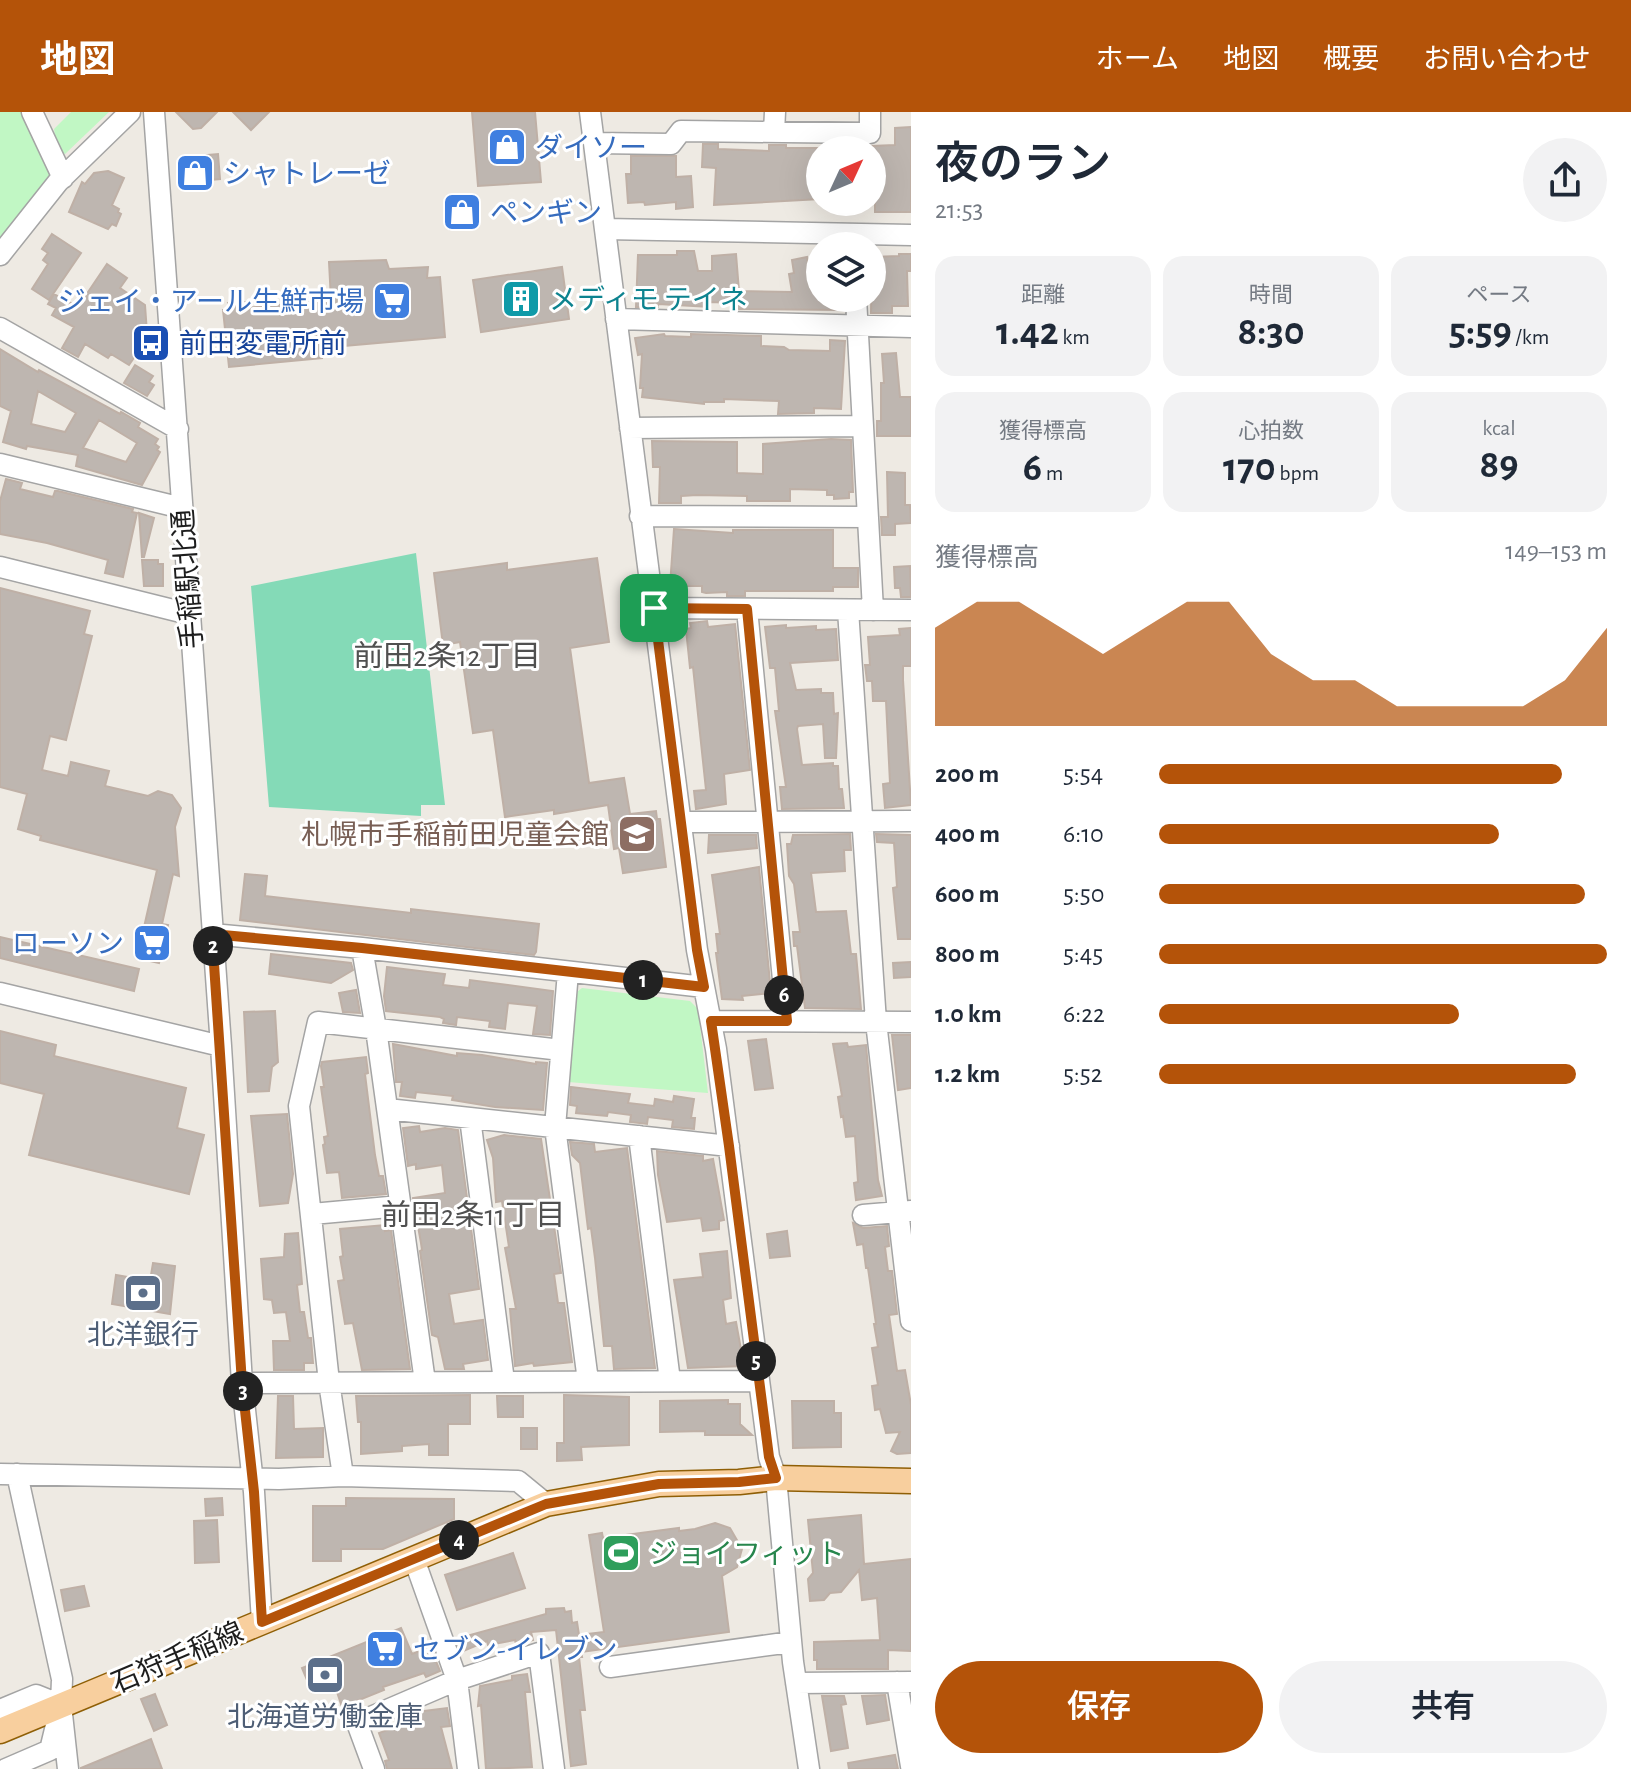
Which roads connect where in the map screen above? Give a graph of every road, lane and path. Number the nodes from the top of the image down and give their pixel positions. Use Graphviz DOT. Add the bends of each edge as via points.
graph roads {
  1 [pos="32,112"];
  2 [pos="130,112"];
  3 [pos="154,112"];
  4 [pos="590,112"];
  5 [pos="870,112"];
  6 [pos="775,122"];
  7 [pos="594,143"];
  8 [pos="63,178"];
  9 [pos="605,229"];
  10 [pos="911,235"];
  11 [pos="886,237"];
  12 [pos="806,238"];
  13 [pos="0,255"];
  14 [pos="857,312"];
  15 [pos="616,319"];
  16 [pos="858,325"];
  17 [pos="911,327"];
  18 [pos="0,328"];
  19 [pos="863,426"];
  20 [pos="630,428"];
  21 [pos="178,429"];
  22 [pos="0,464"];
  23 [pos="182,508"];
  24 [pos="640,516"];
  25 [pos="868,517"];
  26 [pos="0,567"];
  27 [pos="654,608"];
  28 [pos="747,609"];
  29 [pos="848,610"];
  30 [pos="873,610"];
  31 [pos="911,610"];
  32 [pos="189,614"];
  33 [pos="767,820"];
  34 [pos="863,820"];
  35 [pos="911,821"];
  36 [pos="681,822"];
  37 [pos="212,934"];
  38 [pos="362,948"];
  39 [pos="568,972"];
  40 [pos="704,987"];
  41 [pos="0,993"];
  42 [pos="711,1021"];
  43 [pos="787,1021"];
  44 [pos="876,1022"];
  45 [pos="911,1022"];
  46 [pos="376,1029"];
  47 [pos="221,1046"];
  48 [pos="561,1050"];
  49 [pos="387,1109"];
  50 [pos="470,1118"];
  51 [pos="555,1127"];
  52 [pos="639,1136"];
  53 [pos="729,1146"];
  54 [pos="400,1206"];
  55 [pos="906,1211"];
  56 [pos="312,1214"];
  57 [pos="863,1215"];
  58 [pos="911,1321"];
  59 [pos="504,1381"];
  60 [pos="588,1381"];
  61 [pos="670,1381"];
  62 [pos="758,1381"];
  63 [pos="329,1382"];
  64 [pos="425,1382"];
  65 [pos="242,1383"];
  66 [pos="8,1474"];
  67 [pos="343,1476"];
  68 [pos="251,1478"];
  69 [pos="776,1478"];
  70 [pos="911,1481"];
  71 [pos="546,1504"];
  72 [pos="414,1559"];
  73 [pos="262,1622"];
  74 [pos="791,1642"];
  75 [pos="610,1667"];
  76 [pos="457,1680"];
  77 [pos="904,1682"];
  78 [pos="796,1683"];
  79 [pos="61,1705"];
  80 [pos="0,1710"];
  81 [pos="0,1731"];
  82 [pos="911,1765"];
  83 [pos="6,1769"];
  84 [pos="68,1769"];
  85 [pos="374,1769"];
  86 [pos="468,1769"];
  87 [pos="554,1769"];
  88 [pos="809,1769"];
  1 -- 8 [label="street"];
  2 -- 8 [label="street"];
  3 -- 21 [label="street, 手稲駅北通"];
  4 -- 7 [label="street"];
  5 -- 6 [label="street" via="870,133"];
  6 -- 7 [label="street" via="681,131 671,144"];
  7 -- 9 [label="street"];
  8 -- 13 [label="street"];
  9 -- 12 [label="street"];
  9 -- 15 [label="street"];
  10 -- 11 [label="street"];
  14 -- 16 [label="street"];
  15 -- 16 [label="street"];
  15 -- 20 [label="street"];
  16 -- 17 [label="street"];
  16 -- 19 [label="street"];
  18 -- 21 [label="street"];
  19 -- 20 [label="street"];
  19 -- 25 [label="street"];
  20 -- 24 [label="street"];
  21 -- 23 [label="street, 手稲駅北通"];
  22 -- 23 [label="street"];
  23 -- 32 [label="street, 手稲駅北通"];
  24 -- 25 [label="street"];
  24 -- 27 [label="street"];
  25 -- 30 [label="street"];
  26 -- 32 [label="street"];
  27 -- 28 [label="street"];
  27 -- 36 [label="street"];
  28 -- 29 [label="street"];
  28 -- 33 [label="street"];
  29 -- 30 [label="street"];
  29 -- 34 [label="street"];
  30 -- 31 [label="street"];
  32 -- 37 [label="street, 手稲駅北通"];
  33 -- 34 [label="street"];
  33 -- 36 [label="street"];
  33 -- 43 [label="street"];
  34 -- 35 [label="street"];
  34 -- 44 [label="street"];
  36 -- 40 [label="street"];
  37 -- 38 [label="street"];
  37 -- 47 [label="street, 手稲駅北通"];
  38 -- 39 [label="street"];
  38 -- 46 [label="street"];
  39 -- 40 [label="street"];
  39 -- 48 [label="street"];
  40 -- 42 [label="street"];
  41 -- 47 [label="street"];
  42 -- 43 [label="street"];
  42 -- 53 [label="street"];
  43 -- 44 [label="street"];
  44 -- 45 [label="street"];
  44 -- 55 [label="street"];
  46 -- 48 [label="street"];
  46 -- 49 [label="street"];
  46 -- 56 [label="street" via="318,1022 299,1106"];
  47 -- 65 [label="street, 手稲駅北通"];
  48 -- 51 [label="street"];
  49 -- 50 [label="street"];
  49 -- 54 [label="street"];
  50 -- 51 [label="street"];
  50 -- 59 [label="street"];
  51 -- 52 [label="street"];
  51 -- 60 [label="street"];
  52 -- 53 [label="street"];
  52 -- 61 [label="street"];
  53 -- 62 [label="street"];
  54 -- 56 [label="street"];
  54 -- 64 [label="street"];
  55 -- 57 [label="street"];
  55 -- 58 [label="street"];
  56 -- 63 [label="street"];
  59 -- 60 [label="street"];
  59 -- 64 [label="street"];
  60 -- 61 [label="street"];
  61 -- 62 [label="street"];
  62 -- 69 [label="street"];
  63 -- 64 [label="street"];
  63 -- 65 [label="street"];
  63 -- 67 [label="street"];
  65 -- 68 [label="street, 手稲駅北通"];
  66 -- 68 [label="street"];
  66 -- 79 [label="street" via="62,1679"];
  67 -- 68 [label="street"];
  67 -- 71 [label="street" via="518,1481"];
  68 -- 73 [label="street, 手稲駅北通"];
  69 -- 70 [label="main road, 石狩手稲線"];
  69 -- 71 [label="main road, 石狩手稲線" via="659,1484"];
  69 -- 74 [label="street"];
  71 -- 72 [label="main road, 石狩手稲線"];
  72 -- 73 [label="main road, 石狩手稲線"];
  72 -- 76 [label="street"];
  73 -- 79 [label="main road, 石狩手稲線"];
  74 -- 75 [label="street"];
  74 -- 78 [label="street"];
  76 -- 85 [label="street" via="357,1723"];
  76 -- 86 [label="street"];
  76 -- 87 [label="street" via="539,1653"];
  77 -- 78 [label="street"];
  77 -- 82 [label="street"];
  78 -- 88 [label="street"];
  79 -- 80 [label="street" via="36,1695"];
  79 -- 81 [label="main road, 石狩手稲線"];
  79 -- 83 [label="street" via="50,1750"];
  79 -- 84 [label="street"];
}
